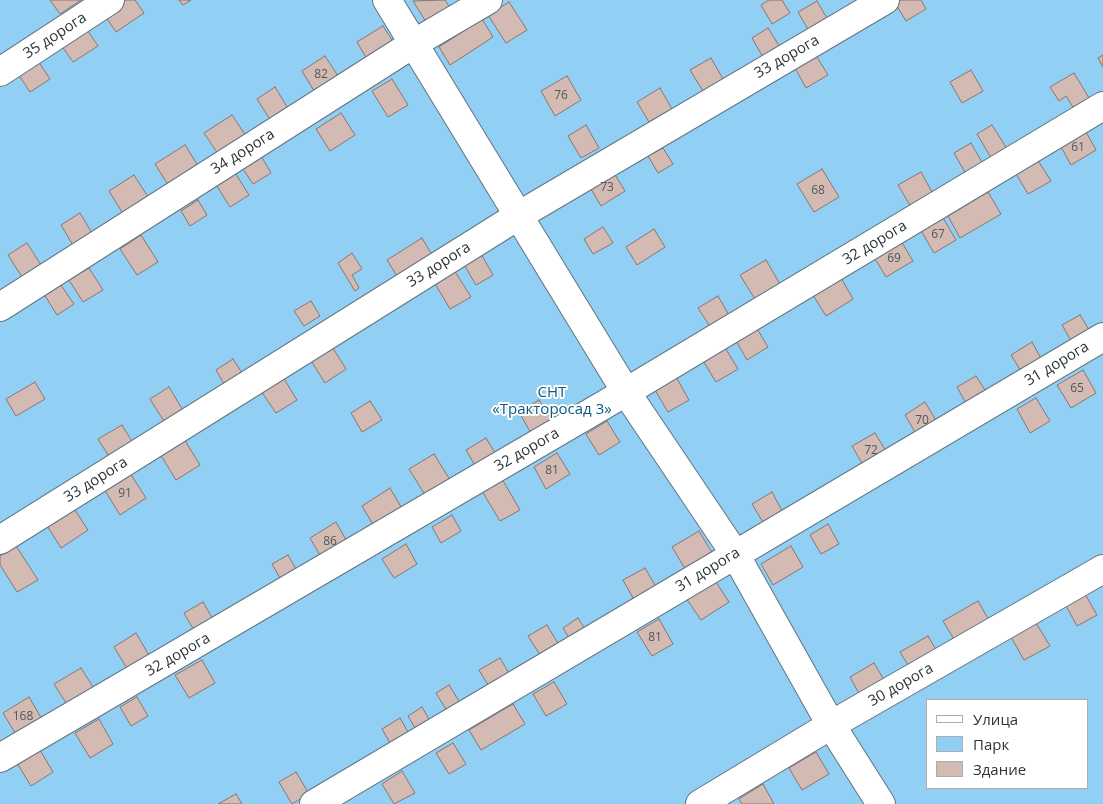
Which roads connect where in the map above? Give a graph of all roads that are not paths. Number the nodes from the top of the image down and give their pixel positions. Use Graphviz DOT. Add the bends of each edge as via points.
graph roads {
  1 [pos="110,0"];
  2 [pos="388,0"];
  3 [pos="488,0"];
  4 [pos="885,0"];
  5 [pos="413,44"];
  6 [pos="0,72"];
  7 [pos="1103,106"];
  8 [pos="518,216"];
  9 [pos="0,306"];
  10 [pos="1103,337"];
  11 [pos="626,392"];
  12 [pos="0,540"];
  13 [pos="735,554"];
  14 [pos="1103,569"];
  15 [pos="831,725"];
  16 [pos="0,758"];
  17 [pos="314,804"];
  18 [pos="700,804"];
  19 [pos="881,804"];
  1 -- 6 [label="street, 35 дорога"];
  2 -- 5 [label="street"];
  3 -- 5 [label="street, 34 дорога"];
  4 -- 8 [label="street, 33 дорога"];
  5 -- 8 [label="street"];
  5 -- 9 [label="street, 34 дорога"];
  7 -- 11 [label="street, 32 дорога"];
  8 -- 11 [label="street"];
  8 -- 12 [label="street, 33 дорога"];
  10 -- 13 [label="street, 31 дорога"];
  11 -- 13 [label="street"];
  11 -- 16 [label="street, 32 дорога"];
  13 -- 15 [label="street"];
  13 -- 17 [label="street, 31 дорога"];
  14 -- 15 [label="street, 30 дорога"];
  15 -- 18 [label="street, 30 дорога"];
  15 -- 19 [label="street"];
}
